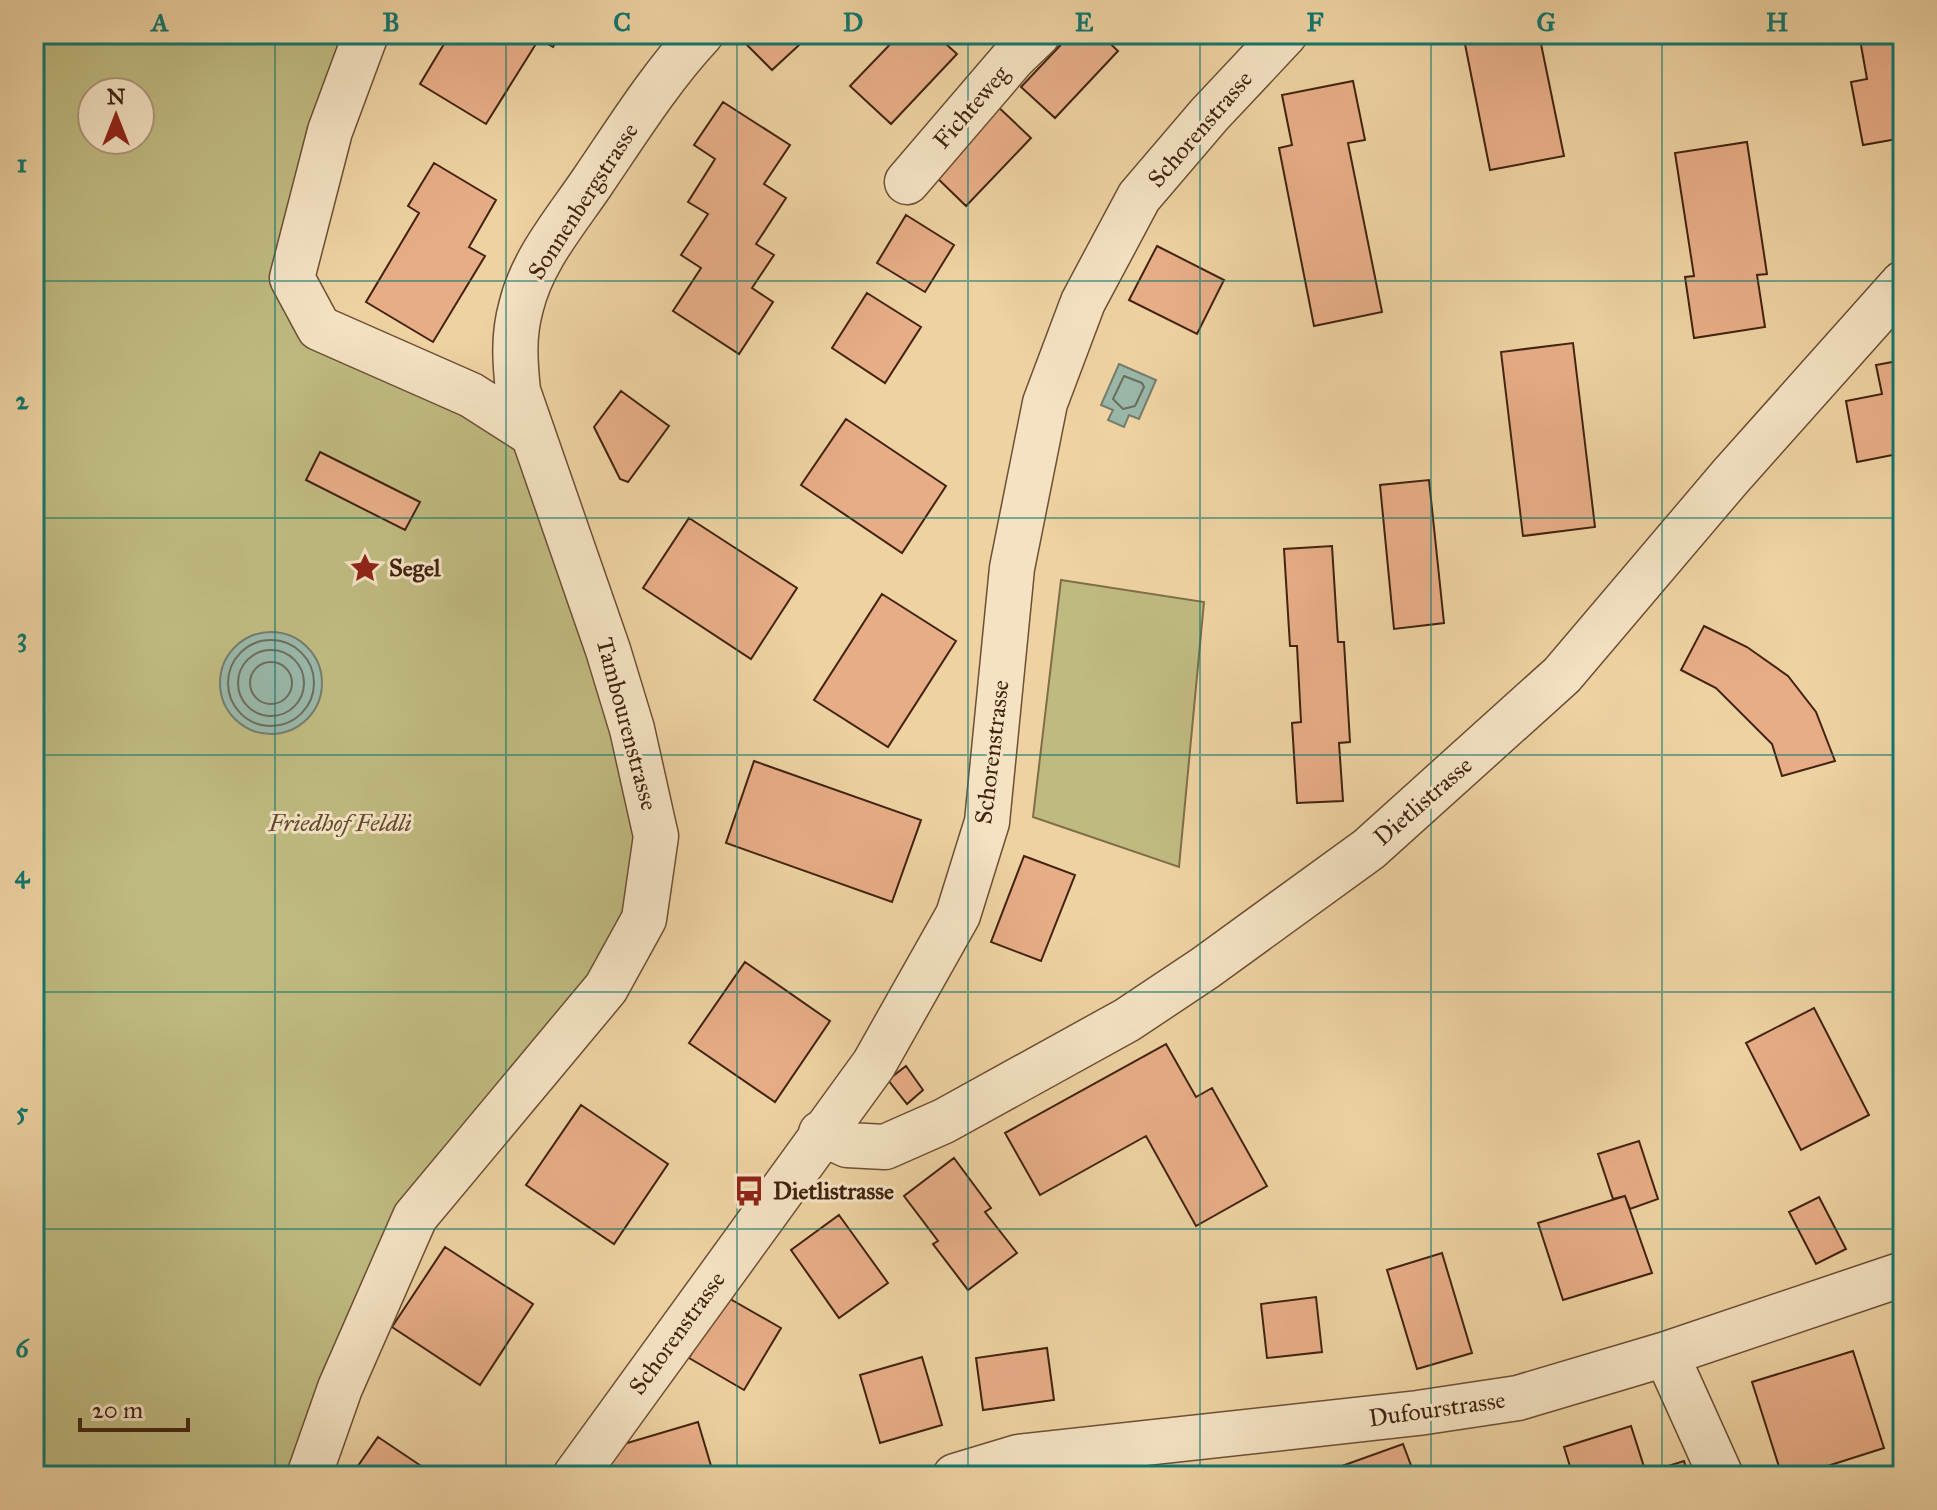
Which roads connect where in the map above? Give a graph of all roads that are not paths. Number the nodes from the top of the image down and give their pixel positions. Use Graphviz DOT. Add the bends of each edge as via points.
graph roads {
  1 [pos="366,34"];
  2 [pos="701,34"];
  3 [pos="1038,34"];
  4 [pos="1285,34"];
  5 [pos="907,182"];
  6 [pos="1903,283"];
  7 [pos="532,434"];
  8 [pos="821,1133"];
  9 [pos="1903,1274"];
  10 [pos="1666,1354"];
  11 [pos="1020,1466"];
  12 [pos="309,1476"];
  13 [pos="575,1476"];
  14 [pos="955,1476"];
  15 [pos="1721,1476"];
  1 -- 7 [label="street" via="330,131 292,278 319,328 471,395"];
  2 -- 7 [label="street, Sonnenbergstrasse" via="534,269 514,348 518,391"];
  3 -- 5 [label="street, Fichteweg"];
  4 -- 8 [label="street, Schorenstrasse" via="1139,197 1083,302 1045,403 1012,568 987,822 958,915 874,1064"];
  6 -- 8 [label="street, Dietlistrasse" via="1562,675 1369,849 1127,1020 944,1121 885,1147 847,1145"];
  7 -- 12 [label="street, Tambourenstrasse" via="632,729 656,836 644,919 606,988 415,1217 340,1388"];
  8 -- 13 [label="street, Schorenstrasse"];
  9 -- 10 [label="street, Dufourstrasse"];
  10 -- 11 [label="street, Dufourstrasse" via="1518,1398"];
  10 -- 15 [label="street"];
  11 -- 14 [label="street, Dufourstrasse"];
}
